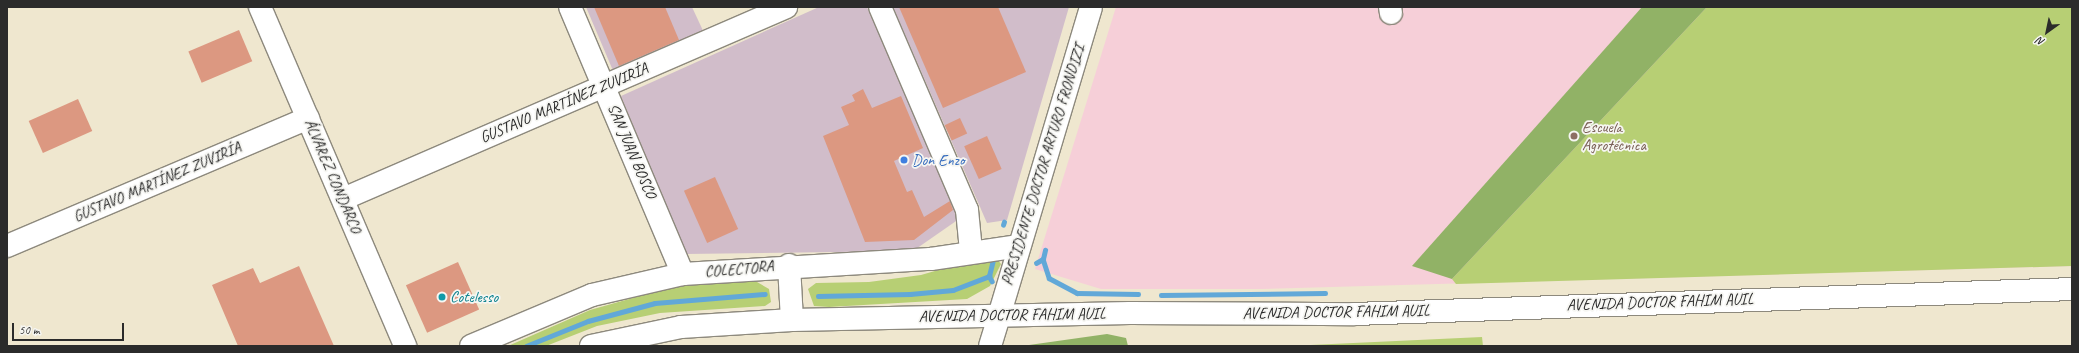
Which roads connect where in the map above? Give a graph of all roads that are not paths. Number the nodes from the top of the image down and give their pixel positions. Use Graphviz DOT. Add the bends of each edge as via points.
graph roads {
  1 [pos="570,7"];
  2 [pos="786,7"];
  3 [pos="880,7"];
  4 [pos="1091,7"];
  5 [pos="263,8"];
  6 [pos="604,86"];
  7 [pos="308,118"];
  8 [pos="343,198"];
  9 [pos="7,246"];
  10 [pos="1019,246"];
  11 [pos="971,251"];
  12 [pos="789,265"];
  13 [pos="683,274"];
  14 [pos="2072,289"];
  15 [pos="999,316"];
  16 [pos="792,320"];
  17 [pos="681,327"];
  18 [pos="596,345"];
  19 [pos="405,346"];
  20 [pos="471,346"];
  21 [pos="648,346"];
  22 [pos="990,346"];
  1 -- 6 [label="main road, SAN JUAN BOSCO"];
  2 -- 6 [label="main road, GUSTAVO MARTÍNEZ ZUVIRÍA"];
  3 -- 11 [label="main road" via="967,210"];
  4 -- 10 [label="main road, PRESIDENTE DOCTOR ARTURO FRONDIZI"];
  5 -- 7 [label="main road, ÁLVAREZ CONDARCO"];
  6 -- 8 [label="main road, GUSTAVO MARTÍNEZ ZUVIRÍA"];
  6 -- 13 [label="main road, SAN JUAN BOSCO"];
  7 -- 8 [label="main road, ÁLVAREZ CONDARCO"];
  7 -- 9 [label="main road, GUSTAVO MARTÍNEZ ZUVIRÍA"];
  8 -- 19 [label="main road, ÁLVAREZ CONDARCO"];
  10 -- 11 [label="main road, COLECTORA"];
  10 -- 15 [label="main road, PRESIDENTE DOCTOR ARTURO FRONDIZI"];
  11 -- 12 [label="main road, COLECTORA" via="931,259"];
  12 -- 13 [label="main road, COLECTORA"];
  12 -- 16 [label="main road"];
  13 -- 20 [label="main road, COLECTORA" via="592,295"];
  14 -- 15 [label="main road, AVENIDA DOCTOR FAHIM AUIL" via="1354,314"];
  15 -- 16 [label="main road, AVENIDA DOCTOR FAHIM AUIL"];
  15 -- 22 [label="main road, PRESIDENTE DOCTOR ARTURO FRONDIZI"];
  16 -- 17 [label="main road, AVENIDA DOCTOR FAHIM AUIL"];
  17 -- 18 [label="main road, AVENIDA DOCTOR FAHIM AUIL"];
  17 -- 21 [label="main road"];
}
